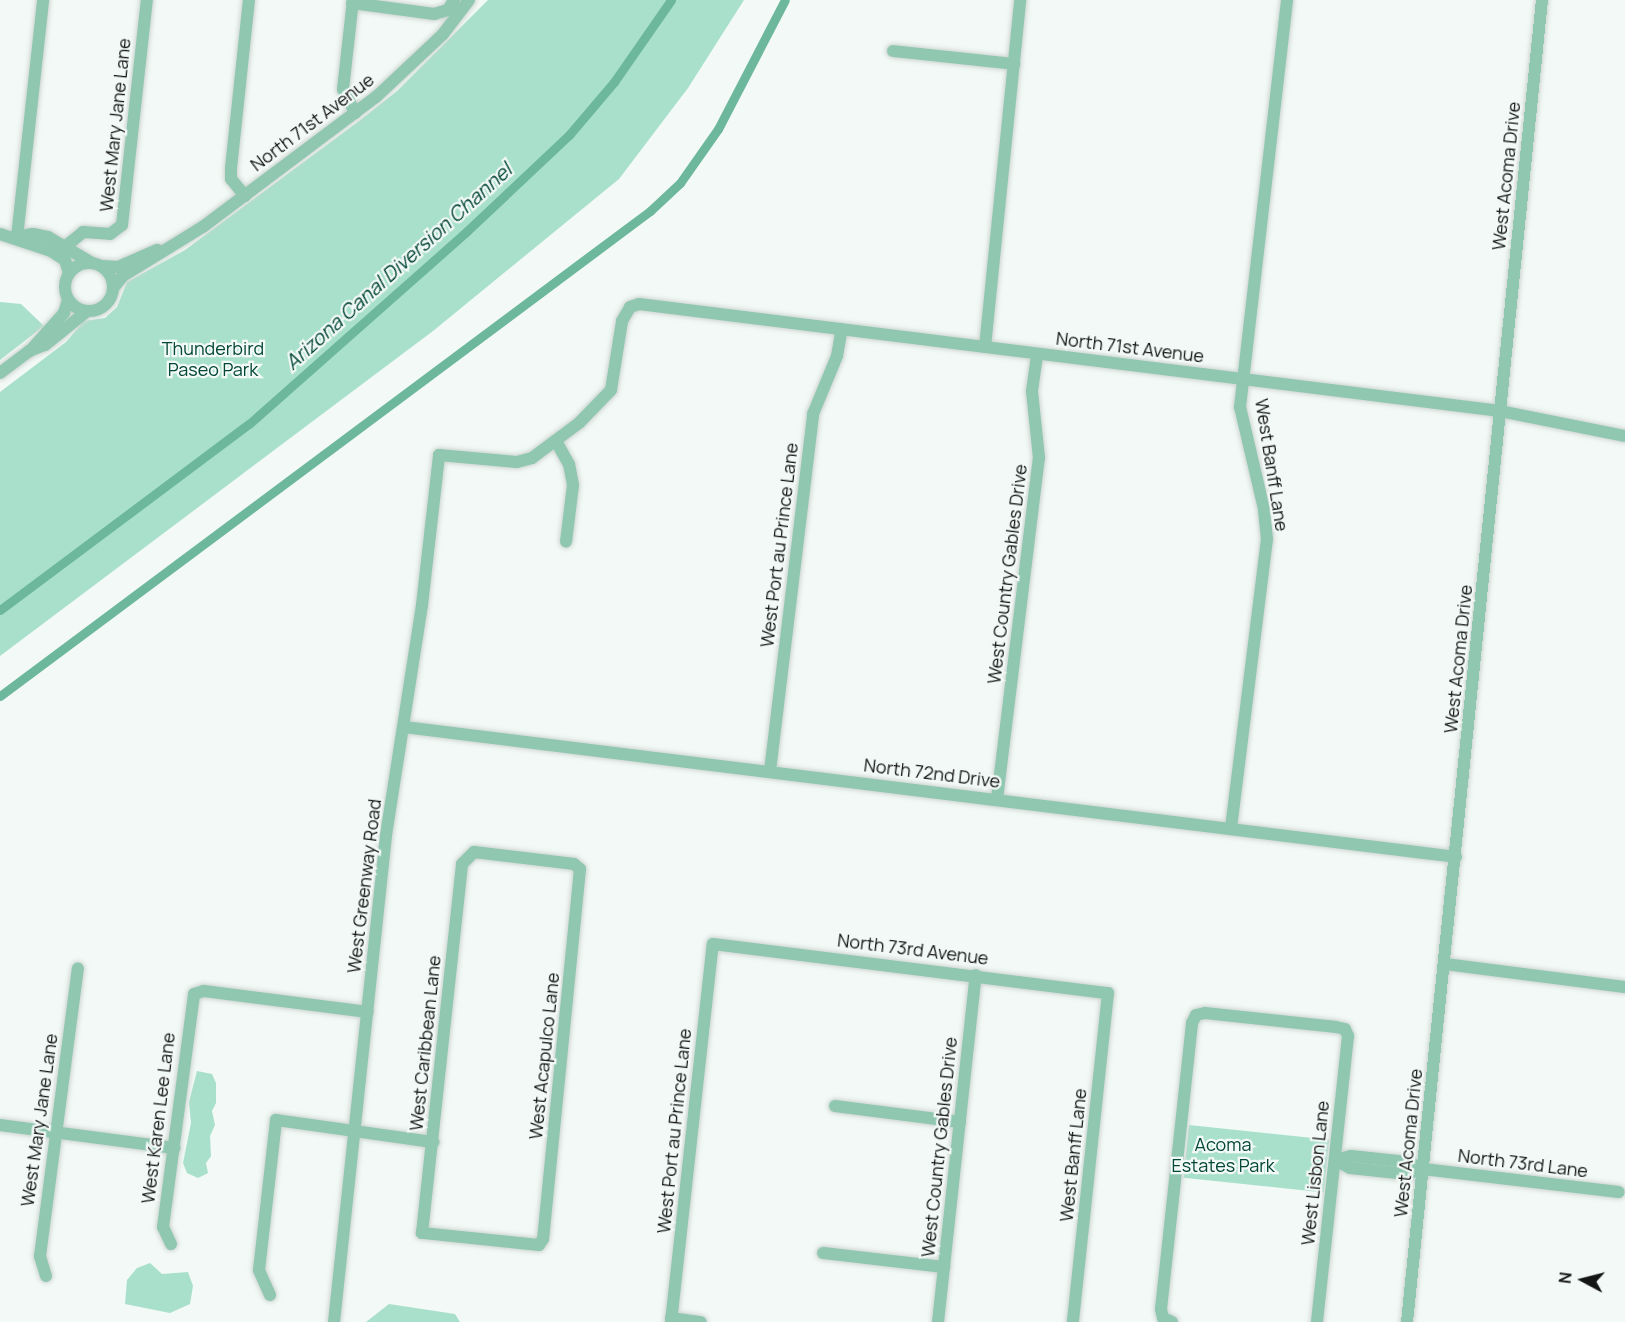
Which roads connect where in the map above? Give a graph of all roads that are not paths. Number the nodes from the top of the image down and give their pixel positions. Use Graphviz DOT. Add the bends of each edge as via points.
graph roads {
  1 [pos="43,0"];
  2 [pos="147,0"];
  3 [pos="249,0"];
  4 [pos="1020,0"];
  5 [pos="1287,0"];
  6 [pos="1542,0"];
  7 [pos="353,1"];
  8 [pos="451,5"];
  9 [pos="466,5"];
  10 [pos="893,51"];
  11 [pos="1014,64"];
  12 [pos="355,113"];
  13 [pos="245,196"];
  14 [pos="0,234"];
  15 [pos="17,237"];
  16 [pos="66,246"];
  17 [pos="170,247"];
  18 [pos="97,265"];
  19 [pos="69,273"];
  20 [pos="114,287"];
  21 [pos="69,300"];
  22 [pos="86,312"];
  23 [pos="842,329"];
  24 [pos="985,347"];
  25 [pos="29,351"];
  26 [pos="1037,354"];
  27 [pos="0,373"];
  28 [pos="1243,380"];
  29 [pos="1500,411"];
  30 [pos="1625,436"];
  31 [pos="556,441"];
  32 [pos="566,542"];
  33 [pos="404,727"];
  34 [pos="770,771"];
  35 [pos="997,799"];
  36 [pos="1231,828"];
  37 [pos="1456,857"];
  38 [pos="580,869"];
  39 [pos="713,944"];
  40 [pos="1445,964"];
  41 [pos="78,968"];
  42 [pos="976,975"];
  43 [pos="1625,987"];
  44 [pos="1108,993"];
  45 [pos="368,1012"];
  46 [pos="835,1106"];
  47 [pos="960,1122"];
  48 [pos="0,1125"];
  49 [pos="55,1132"];
  50 [pos="355,1132"];
  51 [pos="433,1142"];
  52 [pos="174,1148"];
  53 [pos="1335,1160"];
  54 [pos="1423,1169"];
  55 [pos="1619,1192"];
  56 [pos="422,1233"];
  57 [pos="171,1245"];
  58 [pos="823,1253"];
  59 [pos="944,1268"];
  60 [pos="46,1276"];
  61 [pos="270,1295"];
  62 [pos="671,1320"];
  63 [pos="1167,1320"];
  64 [pos="334,1322"];
  65 [pos="701,1322"];
  66 [pos="938,1322"];
  67 [pos="1073,1322"];
  68 [pos="1317,1322"];
  69 [pos="1407,1322"];
  1 -- 15 [label="street"];
  2 -- 16 [label="street, West Mary Jane Lane" via="122,225 110,234 83,232"];
  3 -- 13 [label="street" via="231,168 231,179"];
  4 -- 11 [label="street"];
  5 -- 28 [label="street, West Banff Lane"];
  6 -- 29 [label="street, West Acoma Drive"];
  7 -- 8 [label="street" via="434,14"];
  7 -- 12 [label="street" via="343,89"];
  9 -- 12 [label="street, North 71st Avenue" via="402,75"];
  10 -- 11 [label="street"];
  11 -- 24 [label="street"];
  12 -- 13 [label="street, North 71st Avenue"];
  13 -- 17 [label="street, North 71st Avenue"];
  14 -- 15 [label="street"];
  15 -- 16 [label="street" via="33,234"];
  15 -- 19 [label="street" via="60,256"];
  16 -- 18 [label="street"];
  17 -- 18 [label="street, North 71st Avenue" via="118,267"];
  17 -- 20 [label="street, North 71st Avenue" via="123,276"];
  18 -- 19 [label="street, North 71st Avenue" via="79,265"];
  18 -- 20 [label="street"];
  19 -- 21 [label="street" via="65,286"];
  20 -- 22 [label="street, North 71st Avenue" via="108,303"];
  21 -- 22 [label="street"];
  21 -- 25 [label="street" via="64,313"];
  22 -- 25 [label="street" via="45,345"];
  23 -- 24 [label="street, North 71st Avenue"];
  23 -- 31 [label="street, North 71st Avenue" via="639,304 630,307 622,321 611,390 604,402"];
  23 -- 34 [label="street, West Port au Prince Lane" via="837,356 813,414"];
  24 -- 26 [label="street, North 71st Avenue"];
  25 -- 27 [label="street"];
  26 -- 28 [label="street, North 71st Avenue"];
  26 -- 35 [label="street, West Country Gables Drive" via="1032,391 1039,458"];
  28 -- 29 [label="street, North 71st Avenue"];
  28 -- 36 [label="street, West Banff Lane" via="1240,407 1264,509 1267,539"];
  29 -- 30 [label="street, North 71st Avenue"];
  29 -- 37 [label="street, West Acoma Drive"];
  31 -- 32 [label="street" via="569,464 573,485"];
  31 -- 33 [label="street, West Greenway Road" via="532,458 518,462 439,455"];
  33 -- 34 [label="street, North 72nd Drive"];
  33 -- 45 [label="street, West Greenway Road" via="386,835"];
  34 -- 35 [label="street, North 72nd Drive"];
  35 -- 36 [label="street, North 72nd Drive"];
  36 -- 37 [label="street, North 72nd Drive"];
  37 -- 40 [label="street, West Acoma Drive"];
  38 -- 51 [label="street, West Caribbean Lane" via="574,864 485,854 466,856"];
  38 -- 56 [label="street, West Acapulco Lane" via="543,1239 539,1245"];
  39 -- 42 [label="street, North 73rd Avenue"];
  39 -- 62 [label="street, West Port au Prince Lane"];
  40 -- 43 [label="street"];
  40 -- 54 [label="street, West Acoma Drive"];
  41 -- 49 [label="street, West Mary Jane Lane"];
  42 -- 44 [label="street, North 73rd Avenue"];
  42 -- 47 [label="street, West Country Gables Drive"];
  44 -- 67 [label="street, West Banff Lane"];
  45 -- 50 [label="street, West Greenway Road"];
  45 -- 52 [label="street, West Karen Lee Lane" via="204,991 194,994"];
  46 -- 47 [label="street"];
  47 -- 59 [label="street, West Country Gables Drive"];
  48 -- 49 [label="street"];
  49 -- 52 [label="street"];
  49 -- 60 [label="street, West Mary Jane Lane" via="40,1256"];
  50 -- 51 [label="street"];
  50 -- 61 [label="street" via="276,1120 259,1270"];
  50 -- 64 [label="street, West Greenway Road"];
  51 -- 56 [label="street, West Caribbean Lane"];
  52 -- 57 [label="street, West Karen Lee Lane" via="162,1227"];
  53 -- 54 [label="street, North 73rd Lane" via="1350,1168"];
  53 -- 63 [label="street, West Lisbon Lane" via="1348,1036 1345,1029 1196,1015"];
  53 -- 68 [label="street, West Lisbon Lane"];
  54 -- 55 [label="street, North 73rd Lane"];
  54 -- 69 [label="street, West Acoma Drive"];
  58 -- 59 [label="street"];
  59 -- 66 [label="street, West Country Gables Drive"];
  62 -- 65 [label="street"];
}
